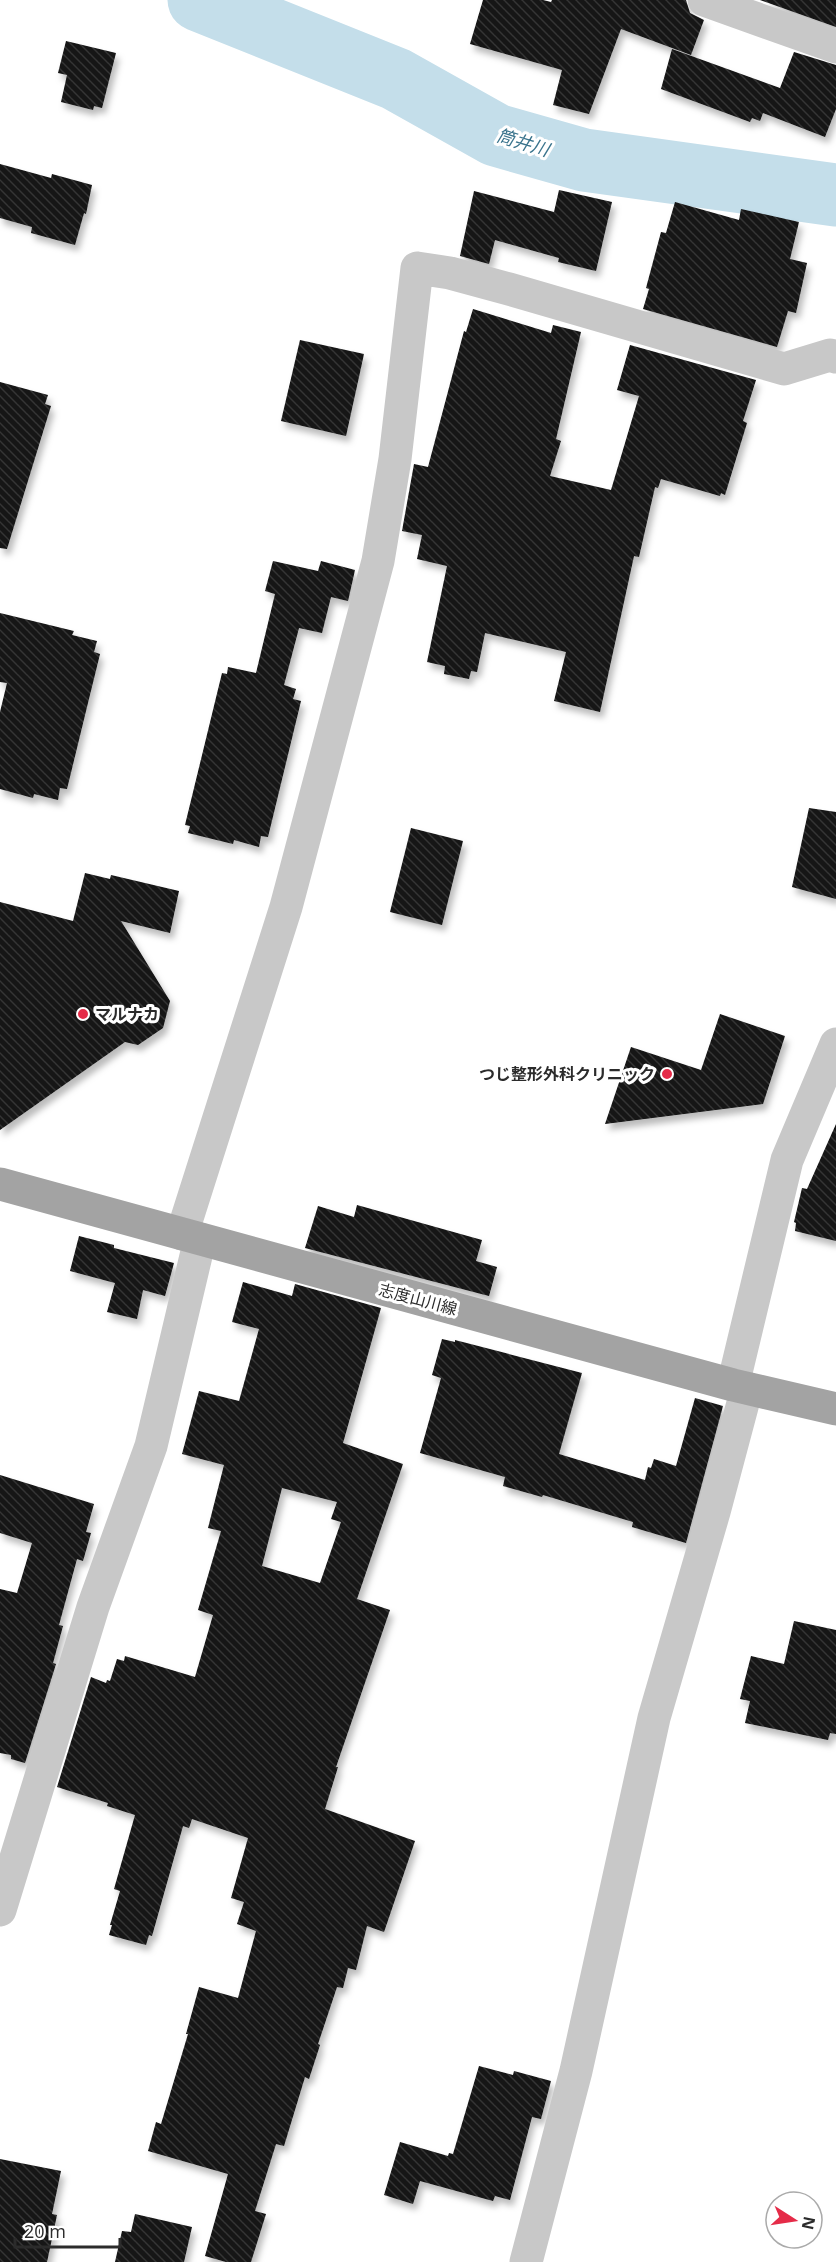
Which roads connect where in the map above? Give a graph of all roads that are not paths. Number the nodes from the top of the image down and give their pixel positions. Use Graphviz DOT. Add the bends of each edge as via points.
graph roads {
  1 [pos="704,0"];
  2 [pos="836,47"];
  3 [pos="836,357"];
  4 [pos="836,1044"];
  5 [pos="0,1184"];
  6 [pos="191,1237"];
  7 [pos="740,1386"];
  8 [pos="836,1409"];
  9 [pos="0,1911"];
  10 [pos="526,2262"];
  1 -- 2 [label="street"];
  3 -- 6 [label="street" via="830,355 784,369 509,289 417,268 395,459 378,561 286,907"];
  4 -- 7 [label="street" via="787,1160"];
  5 -- 6 [label="main road, 志度山川線"];
  6 -- 7 [label="main road, 志度山川線"];
  6 -- 9 [label="street" via="151,1446 93,1607"];
  7 -- 8 [label="main road, 志度山川線"];
  7 -- 10 [label="street" via="714,1512 654,1718 576,2072"];
}
